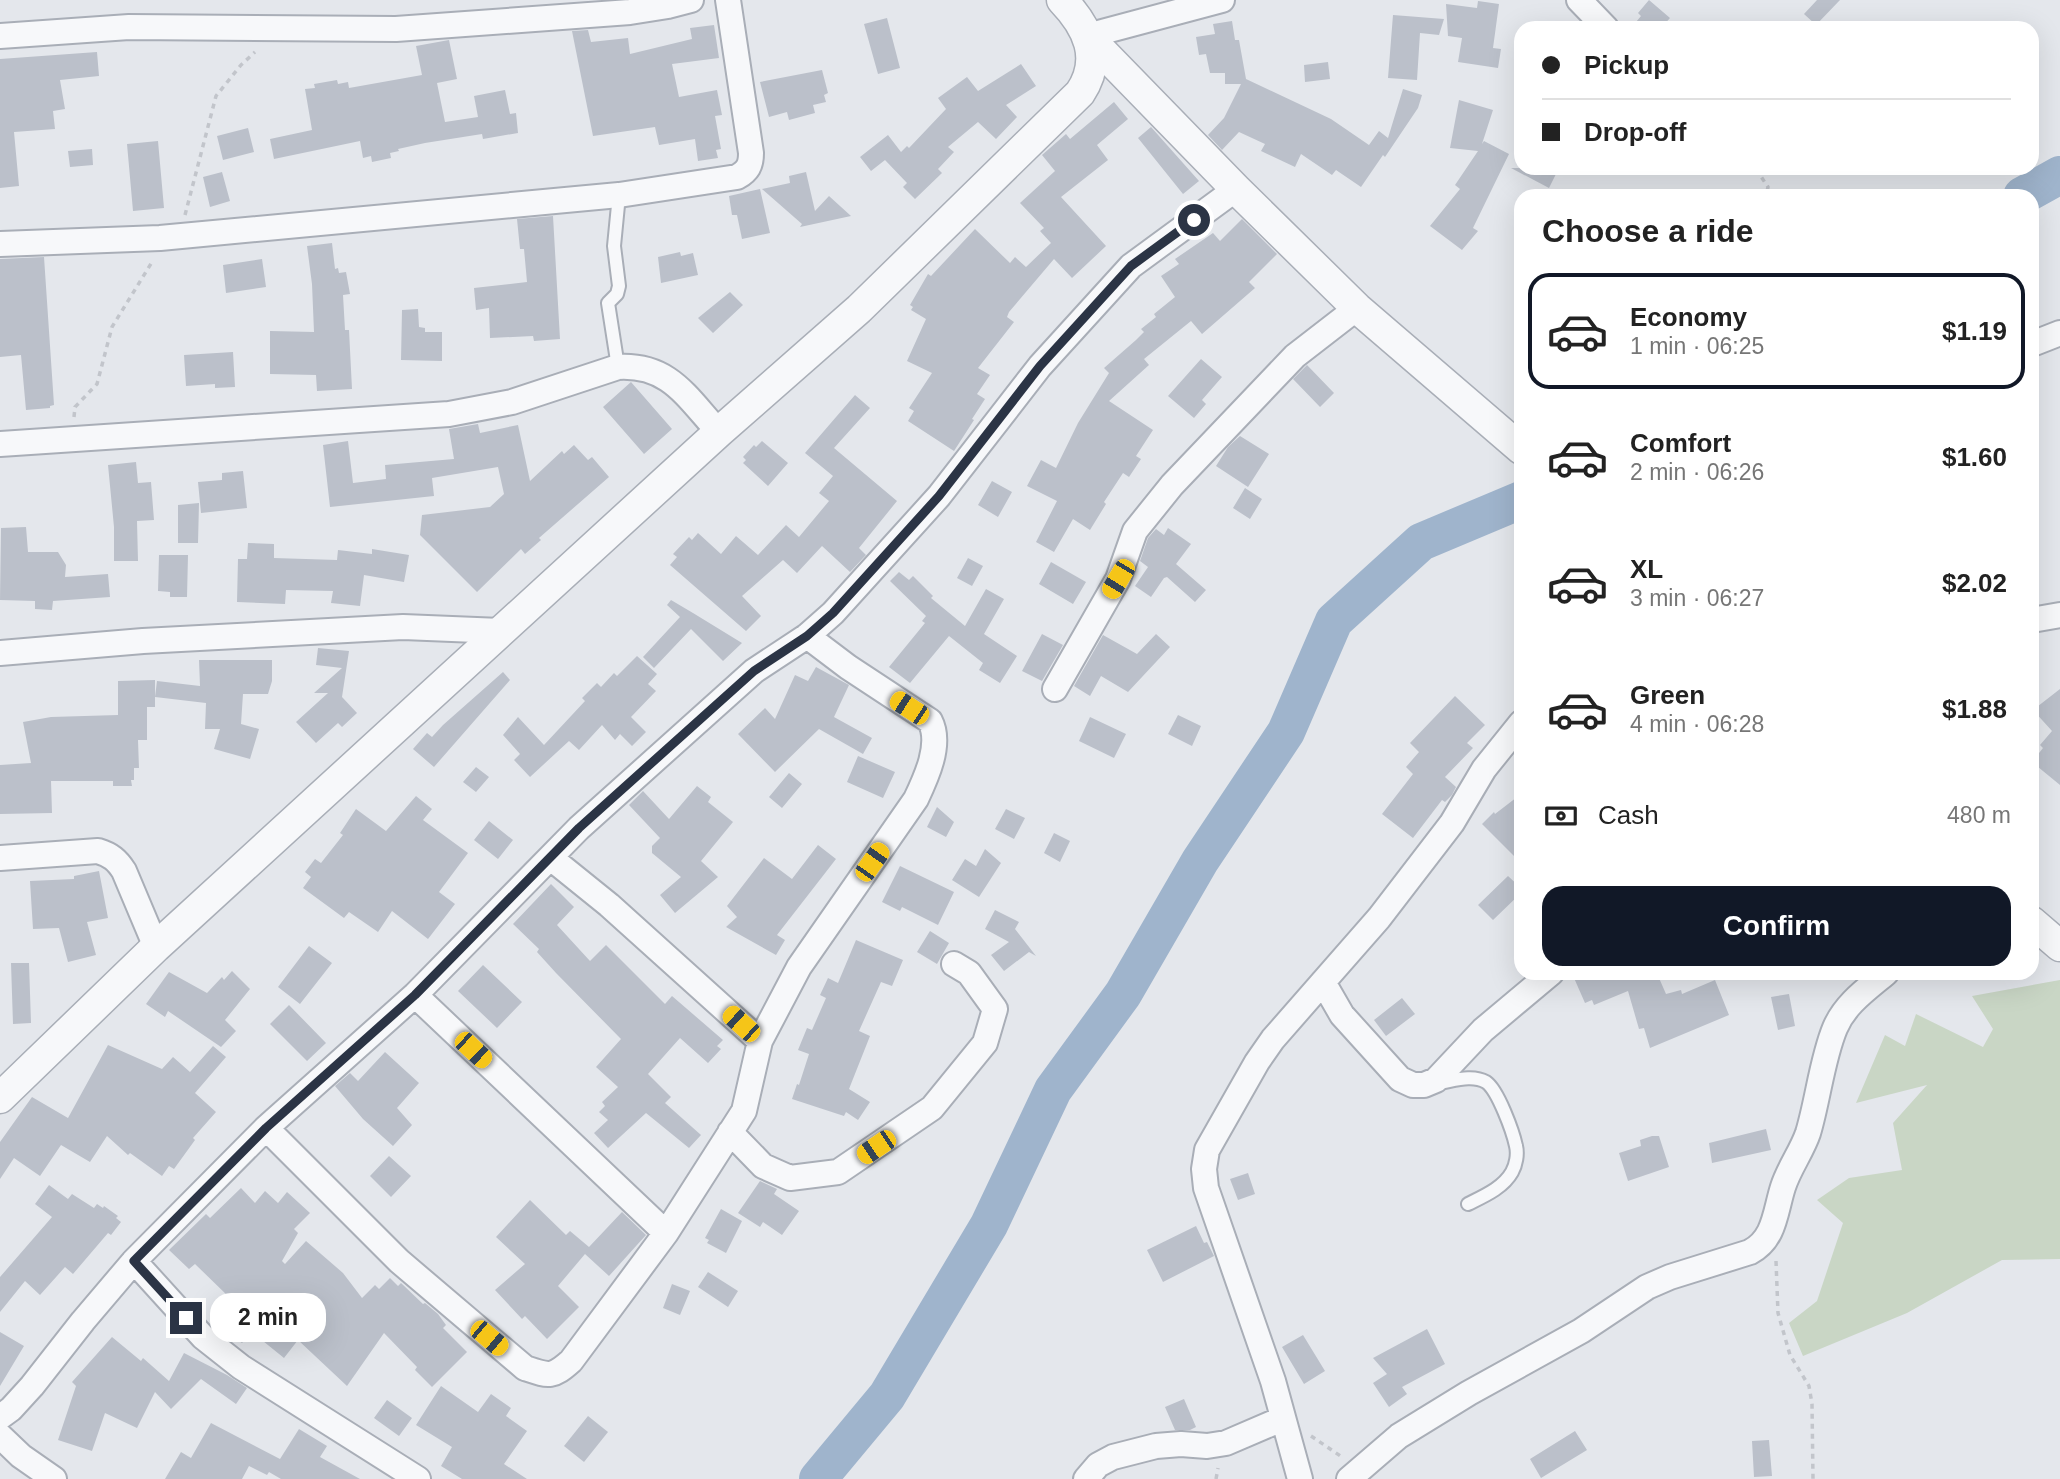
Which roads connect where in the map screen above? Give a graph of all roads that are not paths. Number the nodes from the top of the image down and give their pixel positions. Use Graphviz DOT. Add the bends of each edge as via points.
graph roads {
  1 [pos="691,0"];
  2 [pos="728,0"];
  3 [pos="1062,0"];
  4 [pos="1222,0"];
  5 [pos="1579,0"];
  6 [pos="1599,21"];
  7 [pos="0,36"];
  8 [pos="1087,36"];
  9 [pos="1236,189"];
  10 [pos="619,195"];
  11 [pos="0,244"];
  12 [pos="1357,308"];
  13 [pos="2060,333"];
  14 [pos="2039,341"];
  15 [pos="618,367"];
  16 [pos="719,432"];
  17 [pos="1514,443"];
  18 [pos="0,444"];
  19 [pos="2060,615"];
  20 [pos="2039,619"];
  21 [pos="501,631"];
  22 [pos="807,636"];
  23 [pos="0,653"];
  24 [pos="1055,689"];
  25 [pos="1514,732"];
  26 [pos="0,858"];
  27 [pos="552,859"];
  28 [pos="2039,928"];
  29 [pos="2060,946"];
  30 [pos="156,947"];
  31 [pos="954,964"];
  32 [pos="1543,980"];
  33 [pos="1878,980"];
  34 [pos="1323,982"];
  35 [pos="415,995"];
  36 [pos="760,1041"];
  37 [pos="12,1072"];
  38 [pos="1424,1085"];
  39 [pos="0,1098"];
  40 [pos="266,1128"];
  41 [pos="730,1132"];
  42 [pos="1468,1204"];
  43 [pos="666,1233"];
  44 [pos="134,1261"];
  45 [pos="0,1417"];
  46 [pos="1282,1419"];
  47 [pos="0,1436"];
  48 [pos="1354,1474"];
  49 [pos="54,1479"];
  50 [pos="418,1479"];
  51 [pos="1086,1479"];
  52 [pos="1300,1479"];
  1 -- 7 [label="street" via="630,12 410,28 130,27"];
  2 -- 10 [label="street" via="751,164 737,177"];
  3 -- 8 [label="street"];
  4 -- 8 [label="street"];
  5 -- 6 [label="street"];
  8 -- 9 [label="street"];
  8 -- 16 [label="street" via="1092,67 1080,93 859,309"];
  9 -- 12 [label="street"];
  9 -- 22 [label="street" via="1131,266 1040,366 939,496"];
  10 -- 11 [label="street" via="160,238"];
  10 -- 15 [label="lane" via="614,246 619,286 608,303"];
  12 -- 17 [label="street"];
  12 -- 24 [label="street" via="1277,374 1135,531 1118,579"];
  13 -- 14 [label="street"];
  15 -- 16 [label="street" via="652,369 665,376"];
  15 -- 18 [label="street" via="512,402 449,414"];
  16 -- 21 [label="street"];
  19 -- 20 [label="street"];
  21 -- 23 [label="street" via="403,627"];
  21 -- 30 [label="street"];
  22 -- 27 [label="street" via="754,671 579,828"];
  22 -- 36 [label="street" via="930,721 934,738 916,799 799,967"];
  25 -- 34 [label="street" via="1484,768 1452,823"];
  26 -- 30 [label="street" via="109,854 124,871"];
  27 -- 35 [label="street"];
  27 -- 36 [label="street"];
  28 -- 29 [label="street"];
  30 -- 37 [label="street"];
  31 -- 41 [label="street" via="969,972 995,1009 985,1042 932,1108 838,1172 790,1178 763,1166"];
  32 -- 38 [label="street" via="1483,1030 1436,1080"];
  33 -- 48 [label="street" via="1848,1005 1835,1028 1807,1135 1766,1240 1750,1252 1647,1287 1581,1331 1399,1436"];
  34 -- 38 [label="street" via="1342,1014 1400,1079"];
  34 -- 46 [label="street" via="1273,1039 1243,1084 1207,1150 1204,1169 1211,1208 1273,1381"];
  35 -- 40 [label="street"];
  35 -- 43 [label="street"];
  36 -- 41 [label="street" via="744,1111"];
  37 -- 39 [label="street"];
  38 -- 42 [label="lane" via="1475,1079 1496,1091 1516,1147 1513,1171 1505,1182"];
  40 -- 43 [label="street" via="417,1278 525,1367 546,1375 557,1374 571,1361"];
  40 -- 44 [label="street"];
  41 -- 43 [label="street"];
  44 -- 45 [label="street" via="32,1386"];
  44 -- 50 [label="street" via="203,1337 241,1367"];
  46 -- 51 [label="street" via="1226,1443 1156,1446 1113,1457"];
  46 -- 52 [label="street"];
  47 -- 49 [label="street"];
}
